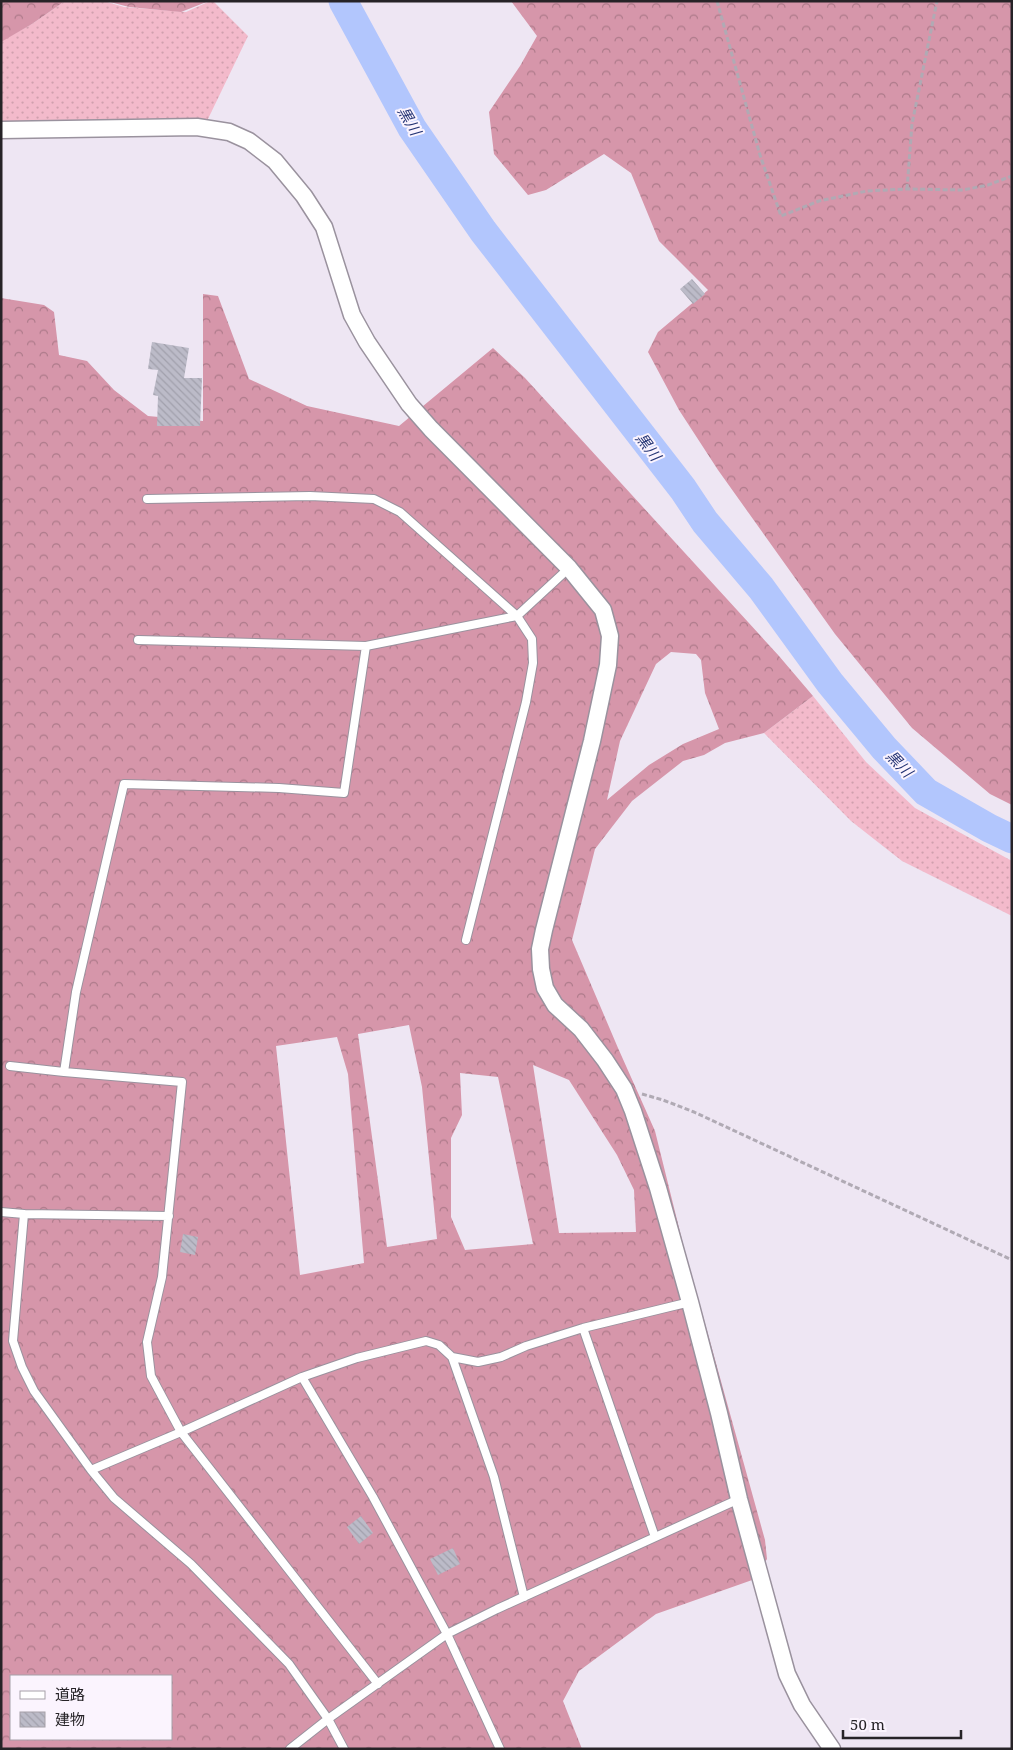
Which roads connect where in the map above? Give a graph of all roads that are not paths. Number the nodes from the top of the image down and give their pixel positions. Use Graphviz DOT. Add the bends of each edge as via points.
graph roads {
  1 [pos="1,130"];
  2 [pos="147,499"];
  3 [pos="570,568"];
  4 [pos="517,616"];
  5 [pos="138,640"];
  6 [pos="366,646"];
  7 [pos="466,940"];
  8 [pos="10,1066"];
  9 [pos="64,1072"];
  10 [pos="1,1212"];
  11 [pos="24,1214"];
  12 [pos="169,1216"];
  13 [pos="690,1302"];
  14 [pos="583,1328"];
  15 [pos="452,1357"];
  16 [pos="302,1377"];
  17 [pos="181,1432"];
  18 [pos="91,1470"];
  19 [pos="739,1499"];
  20 [pos="655,1537"];
  21 [pos="524,1597"];
  22 [pos="447,1634"];
  23 [pos="378,1684"];
  24 [pos="328,1719"];
  25 [pos="290,1749"];
  26 [pos="344,1749"];
  27 [pos="500,1749"];
  28 [pos="832,1749"];
  1 -- 3 [label="street" via="197,127 229,132 249,141 275,161 324,227 352,315 409,404"];
  2 -- 4 [label="lane" via="310,496 374,499 400,512"];
  3 -- 4 [label="lane"];
  3 -- 13 [label="street" via="603,610 610,636 608,665 544,930 540,949 541,969 555,1005 581,1029 624,1090 658,1188"];
  4 -- 6 [label="lane"];
  4 -- 7 [label="lane" via="532,639 533,663"];
  5 -- 6 [label="lane"];
  6 -- 9 [label="lane" via="344,793 124,784 76,992"];
  8 -- 9 [label="lane"];
  9 -- 12 [label="lane" via="182,1082"];
  10 -- 11 [label="lane"];
  11 -- 12 [label="lane"];
  11 -- 18 [label="lane" via="13,1341 34,1391"];
  12 -- 17 [label="lane" via="162,1277 147,1342 151,1376"];
  13 -- 14 [label="lane"];
  13 -- 19 [label="street"];
  14 -- 15 [label="lane" via="501,1357 478,1362"];
  14 -- 20 [label="lane"];
  15 -- 16 [label="lane" via="439,1345 426,1341 357,1358"];
  15 -- 21 [label="lane" via="494,1477"];
  16 -- 17 [label="lane"];
  16 -- 22 [label="lane" via="373,1497"];
  17 -- 18 [label="lane"];
  17 -- 23 [label="lane"];
  18 -- 24 [label="lane" via="114,1498 192,1564 289,1664"];
  19 -- 20 [label="lane"];
  19 -- 28 [label="street" via="787,1674 802,1705"];
  20 -- 21 [label="lane"];
  21 -- 22 [label="lane"];
  22 -- 23 [label="lane"];
  22 -- 27 [label="lane"];
  23 -- 24 [label="lane"];
  24 -- 25 [label="lane"];
  24 -- 26 [label="lane"];
}
